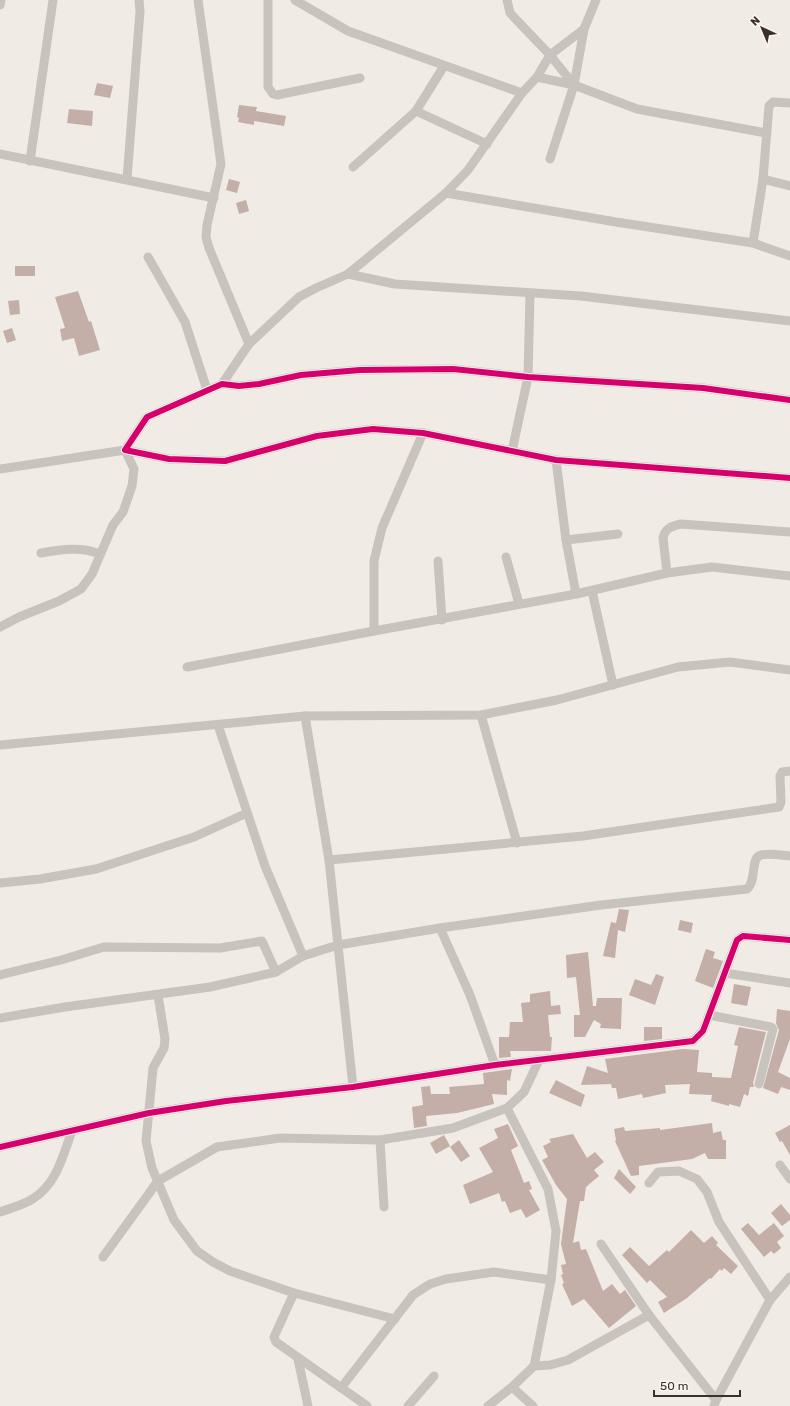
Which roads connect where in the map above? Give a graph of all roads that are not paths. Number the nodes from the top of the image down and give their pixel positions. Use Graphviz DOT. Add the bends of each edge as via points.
graph roads {
  1 [pos="1,0"];
  2 [pos="53,0"];
  3 [pos="139,0"];
  4 [pos="198,0"];
  5 [pos="268,0"];
  6 [pos="295,0"];
  7 [pos="507,0"];
  8 [pos="596,0"];
  9 [pos="0,5"];
  10 [pos="584,29"];
  11 [pos="550,55"];
  12 [pos="444,66"];
  13 [pos="537,77"];
  14 [pos="360,78"];
  15 [pos="574,85"];
  16 [pos="522,93"];
  17 [pos="790,103"];
  18 [pos="416,111"];
  19 [pos="766,133"];
  20 [pos="487,144"];
  21 [pos="0,154"];
  22 [pos="550,159"];
  23 [pos="30,160"];
  24 [pos="353,167"];
  25 [pos="763,178"];
  26 [pos="127,179"];
  27 [pos="790,186"];
  28 [pos="446,193"];
  29 [pos="214,198"];
  30 [pos="753,243"];
  31 [pos="790,256"];
  32 [pos="148,257"];
  33 [pos="348,274"];
  34 [pos="530,294"];
  35 [pos="790,321"];
  36 [pos="249,344"];
  37 [pos="528,377"];
  38 [pos="222,384"];
  39 [pos="208,390"];
  40 [pos="790,400"];
  41 [pos="423,433"];
  42 [pos="125,450"];
  43 [pos="512,451"];
  44 [pos="556,460"];
  45 [pos="0,469"];
  46 [pos="790,478"];
  47 [pos="790,532"];
  48 [pos="618,534"];
  49 [pos="566,540"];
  50 [pos="40,553"];
  51 [pos="99,554"];
  52 [pos="506,557"];
  53 [pos="438,561"];
  54 [pos="667,573"];
  55 [pos="790,576"];
  56 [pos="592,591"];
  57 [pos="576,594"];
  58 [pos="519,604"];
  59 [pos="442,620"];
  60 [pos="0,627"];
  61 [pos="374,630"];
  62 [pos="187,667"];
  63 [pos="790,670"];
  64 [pos="613,685"];
  65 [pos="481,715"];
  66 [pos="305,716"];
  67 [pos="218,725"];
  68 [pos="0,746"];
  69 [pos="790,771"];
  70 [pos="247,813"];
  71 [pos="517,843"];
  72 [pos="790,856"];
  73 [pos="329,860"];
  74 [pos="0,883"];
  75 [pos="440,928"];
  76 [pos="790,940"];
  77 [pos="338,945"];
  78 [pos="303,956"];
  79 [pos="276,972"];
  80 [pos="725,973"];
  81 [pos="0,975"];
  82 [pos="790,983"];
  83 [pos="158,995"];
  84 [pos="709,1015"];
  85 [pos="0,1018"];
  86 [pos="539,1060"];
  87 [pos="495,1065"];
  88 [pos="759,1084"];
  89 [pos="353,1087"];
  90 [pos="507,1108"];
  91 [pos="149,1113"];
  92 [pos="72,1131"];
  93 [pos="380,1140"];
  94 [pos="0,1148"];
  95 [pos="780,1165"];
  96 [pos="790,1179"];
  97 [pos="158,1181"];
  98 [pos="649,1183"];
  99 [pos="384,1207"];
  100 [pos="0,1212"];
  101 [pos="601,1244"];
  102 [pos="103,1256"];
  103 [pos="790,1277"];
  104 [pos="550,1280"];
  105 [pos="294,1293"];
  106 [pos="770,1300"];
  107 [pos="649,1315"];
  108 [pos="395,1319"];
  109 [pos="298,1359"];
  110 [pos="534,1366"];
  111 [pos="434,1376"];
  112 [pos="512,1387"];
  113 [pos="341,1388"];
  114 [pos="715,1403"];
  115 [pos="308,1406"];
  116 [pos="367,1406"];
  117 [pos="408,1406"];
  118 [pos="488,1406"];
  119 [pos="533,1406"];
  1 -- 9 [label="street"];
  2 -- 23 [label="street"];
  3 -- 26 [label="street"];
  4 -- 29 [label="street" via="221,164"];
  5 -- 14 [label="street" via="268,87 272,94"];
  6 -- 12 [label="street" via="348,30"];
  7 -- 11 [label="street" via="510,13"];
  8 -- 10 [label="street"];
  10 -- 11 [label="street"];
  10 -- 15 [label="street"];
  11 -- 13 [label="street"];
  11 -- 15 [label="street"];
  12 -- 16 [label="street"];
  12 -- 18 [label="street"];
  13 -- 15 [label="street"];
  13 -- 16 [label="street"];
  15 -- 19 [label="street" via="637,110"];
  15 -- 22 [label="street"];
  16 -- 20 [label="street"];
  17 -- 19 [label="street" via="771,103"];
  18 -- 20 [label="street"];
  18 -- 24 [label="street"];
  19 -- 25 [label="street"];
  20 -- 28 [label="street" via="468,170"];
  21 -- 23 [label="street"];
  23 -- 26 [label="street"];
  25 -- 27 [label="street"];
  25 -- 30 [label="street"];
  26 -- 29 [label="street"];
  28 -- 30 [label="street"];
  28 -- 33 [label="street"];
  29 -- 36 [label="street" via="206,237"];
  30 -- 31 [label="street"];
  32 -- 39 [label="street" via="185,322"];
  33 -- 34 [label="street" via="395,284"];
  33 -- 36 [label="street" via="299,297"];
  34 -- 35 [label="street" via="581,296"];
  34 -- 37 [label="street"];
  36 -- 38 [label="street"];
  37 -- 38 [label="street" via="453,369 360,370 301,375 239,386"];
  37 -- 40 [label="street" via="702,388"];
  37 -- 43 [label="street"];
  38 -- 39 [label="street"];
  39 -- 42 [label="street" via="147,417"];
  41 -- 42 [label="street" via="373,429 317,436 225,461 169,460"];
  41 -- 43 [label="street"];
  41 -- 61 [label="street" via="382,528 374,561"];
  42 -- 45 [label="street"];
  42 -- 51 [label="street" via="134,469 132,486 123,512 113,525"];
  43 -- 44 [label="street"];
  44 -- 46 [label="street"];
  44 -- 49 [label="street"];
  47 -- 54 [label="street" via="681,524 672,526 663,538"];
  48 -- 49 [label="street"];
  49 -- 57 [label="street"];
  50 -- 51 [label="street" via="91,550"];
  51 -- 60 [label="street" via="92,574 81,589 59,602"];
  52 -- 58 [label="street"];
  53 -- 59 [label="street"];
  54 -- 55 [label="street" via="712,567"];
  54 -- 56 [label="street"];
  56 -- 57 [label="street"];
  56 -- 64 [label="street"];
  57 -- 58 [label="street"];
  58 -- 59 [label="street"];
  59 -- 61 [label="street"];
  61 -- 62 [label="street"];
  63 -- 64 [label="street" via="730,662 678,667"];
  64 -- 65 [label="street" via="557,700"];
  65 -- 66 [label="street"];
  65 -- 71 [label="street"];
  66 -- 67 [label="street"];
  66 -- 73 [label="street"];
  67 -- 68 [label="street"];
  67 -- 70 [label="street"];
  69 -- 71 [label="street" via="782,772 780,776 779,807 583,836"];
  70 -- 74 [label="street" via="194,837 96,869"];
  70 -- 78 [label="street" via="265,866"];
  71 -- 73 [label="street"];
  72 -- 75 [label="street" via="757,856 752,884 747,889 601,905"];
  73 -- 77 [label="street"];
  75 -- 77 [label="street"];
  75 -- 87 [label="street" via="470,995"];
  76 -- 80 [label="street" via="740,937"];
  77 -- 78 [label="street"];
  77 -- 89 [label="street"];
  78 -- 79 [label="street"];
  79 -- 81 [label="street" via="262,941 220,948 104,947"];
  79 -- 83 [label="street" via="210,987"];
  80 -- 82 [label="street"];
  80 -- 84 [label="street"];
  83 -- 85 [label="street"];
  83 -- 91 [label="street" via="165,1039 164,1048 153,1068"];
  84 -- 86 [label="street" via="703,1031 693,1041"];
  84 -- 88 [label="street" via="773,1029"];
  86 -- 87 [label="street"];
  86 -- 90 [label="street" via="524,1092"];
  87 -- 89 [label="street"];
  89 -- 91 [label="street" via="226,1101"];
  90 -- 93 [label="street" via="453,1128"];
  90 -- 104 [label="street" via="548,1189 556,1230"];
  91 -- 92 [label="street"];
  91 -- 97 [label="street" via="146,1141 148,1155"];
  92 -- 94 [label="street"];
  92 -- 100 [label="street" via="55,1175 43,1191 34,1198"];
  93 -- 97 [label="street" via="280,1138 217,1148"];
  93 -- 99 [label="street"];
  95 -- 96 [label="street"];
  97 -- 102 [label="street"];
  97 -- 105 [label="street" via="174,1220 197,1251 230,1271"];
  98 -- 106 [label="street" via="658,1172 679,1171 697,1179 707,1192 719,1222"];
  101 -- 107 [label="street"];
  103 -- 106 [label="street"];
  104 -- 108 [label="street" via="494,1272 446,1279 430,1284 413,1295"];
  104 -- 110 [label="street"];
  105 -- 108 [label="street"];
  105 -- 109 [label="street" via="274,1339"];
  106 -- 114 [label="street"];
  107 -- 110 [label="street" via="568,1360"];
  107 -- 114 [label="street"];
  108 -- 113 [label="street"];
  109 -- 113 [label="street"];
  109 -- 115 [label="street"];
  110 -- 112 [label="street"];
  111 -- 117 [label="street"];
  112 -- 118 [label="street"];
  112 -- 119 [label="street"];
  113 -- 116 [label="street"];
}
